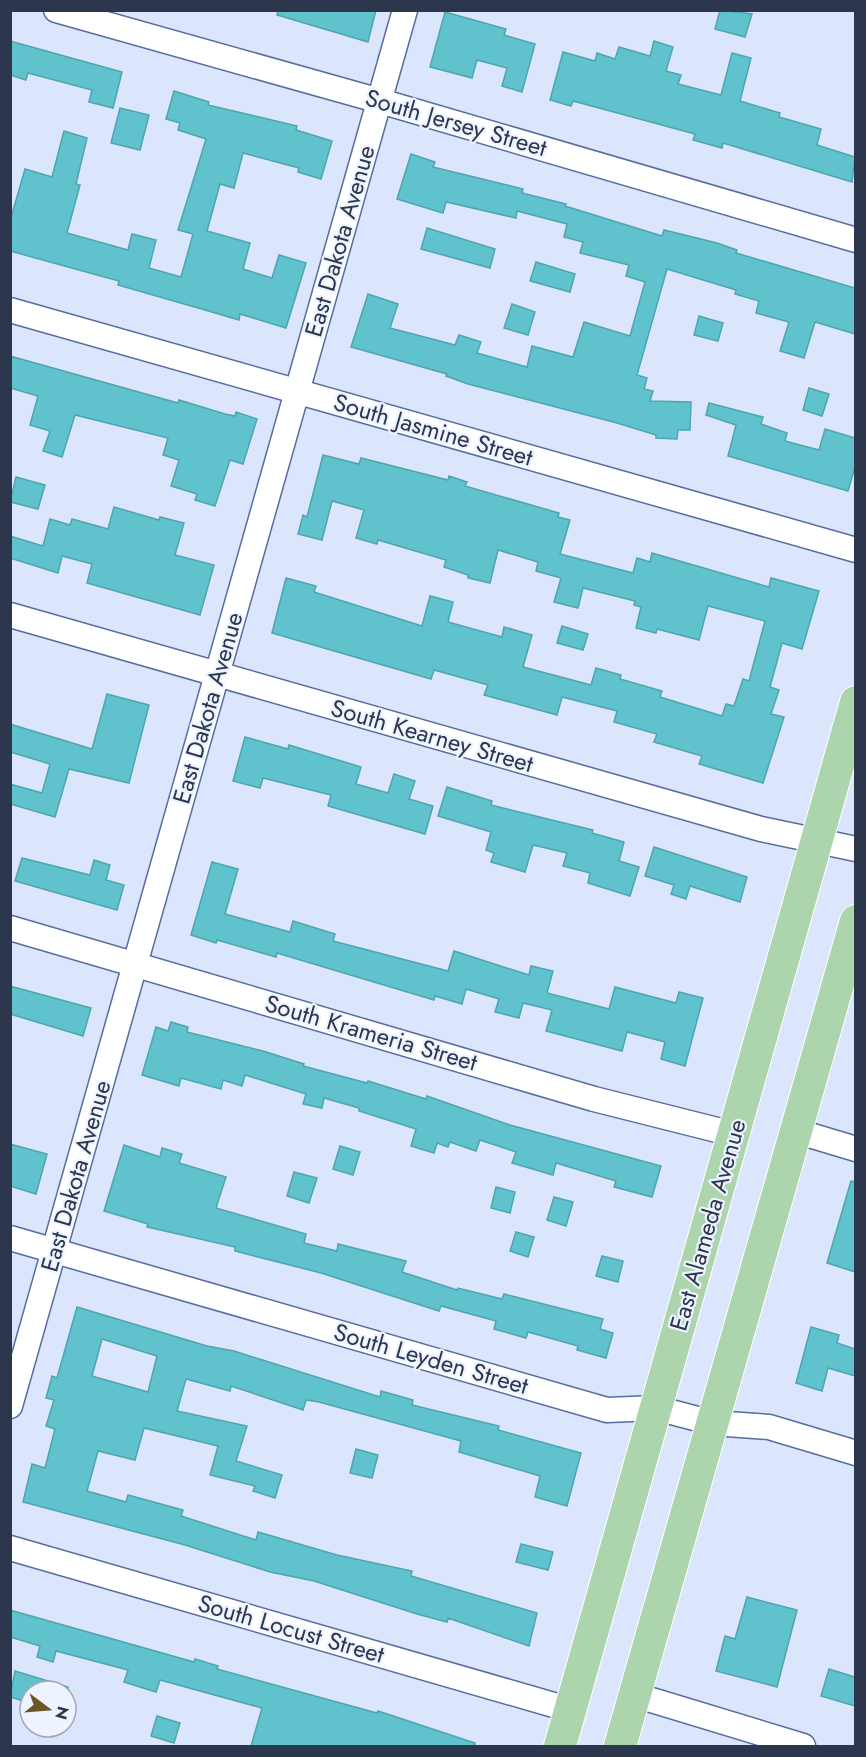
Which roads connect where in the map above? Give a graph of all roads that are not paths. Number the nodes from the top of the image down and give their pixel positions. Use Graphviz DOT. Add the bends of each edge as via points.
graph roads {
  1 [pos="56,10"];
  2 [pos="405,10"];
  3 [pos="380,100"];
  4 [pos="855,240"];
  5 [pos="10,310"];
  6 [pos="297,392"];
  7 [pos="855,550"];
  8 [pos="10,615"];
  9 [pos="218,675"];
  10 [pos="855,702"];
  11 [pos="817,841"];
  12 [pos="855,849"];
  13 [pos="855,921"];
  14 [pos="10,928"];
  15 [pos="135,964"];
  16 [pos="796,1131"];
  17 [pos="733,1134"];
  18 [pos="855,1149"];
  19 [pos="10,1238"];
  20 [pos="55,1251"];
  21 [pos="10,1406"];
  22 [pos="656,1408"];
  23 [pos="713,1423"];
  24 [pos="855,1454"];
  25 [pos="10,1548"];
  26 [pos="635,1695"];
  27 [pos="571,1710"];
  28 [pos="560,1746"];
  29 [pos="620,1746"];
  30 [pos="803,1746"];
  1 -- 3 [label="street, South Jersey Street"];
  2 -- 3 [label="street, East Dakota Avenue"];
  3 -- 4 [label="street, South Jersey Street"];
  3 -- 6 [label="street, East Dakota Avenue"];
  5 -- 6 [label="street, South Jasmine Street"];
  6 -- 7 [label="street, South Jasmine Street"];
  6 -- 9 [label="street, East Dakota Avenue"];
  8 -- 9 [label="street, South Kearney Street"];
  9 -- 11 [label="street, South Kearney Street" via="750,826"];
  9 -- 15 [label="street, East Dakota Avenue"];
  10 -- 11 [label="main road, East Alameda Avenue"];
  11 -- 12 [label="street, South Kearney Street"];
  11 -- 17 [label="main road, East Alameda Avenue"];
  13 -- 16 [label="main road"];
  14 -- 15 [label="street, South Krameria Street"];
  15 -- 17 [label="street, South Krameria Street" via="594,1099"];
  15 -- 20 [label="street, East Dakota Avenue"];
  16 -- 18 [label="street"];
  16 -- 23 [label="main road"];
  17 -- 22 [label="main road, East Alameda Avenue"];
  19 -- 20 [label="street, South Leyden Street"];
  20 -- 21 [label="street, East Dakota Avenue"];
  20 -- 22 [label="street, South Leyden Street" via="607,1410"];
  22 -- 23 [label="street, South Leyden Street"];
  22 -- 27 [label="main road, East Alameda Avenue"];
  23 -- 24 [label="street, South Leyden Street" via="769,1427"];
  23 -- 26 [label="main road"];
  25 -- 27 [label="street, South Locust Street"];
  26 -- 29 [label="main road"];
  26 -- 30 [label="street"];
  27 -- 28 [label="main road, East Alameda Avenue"];
}
